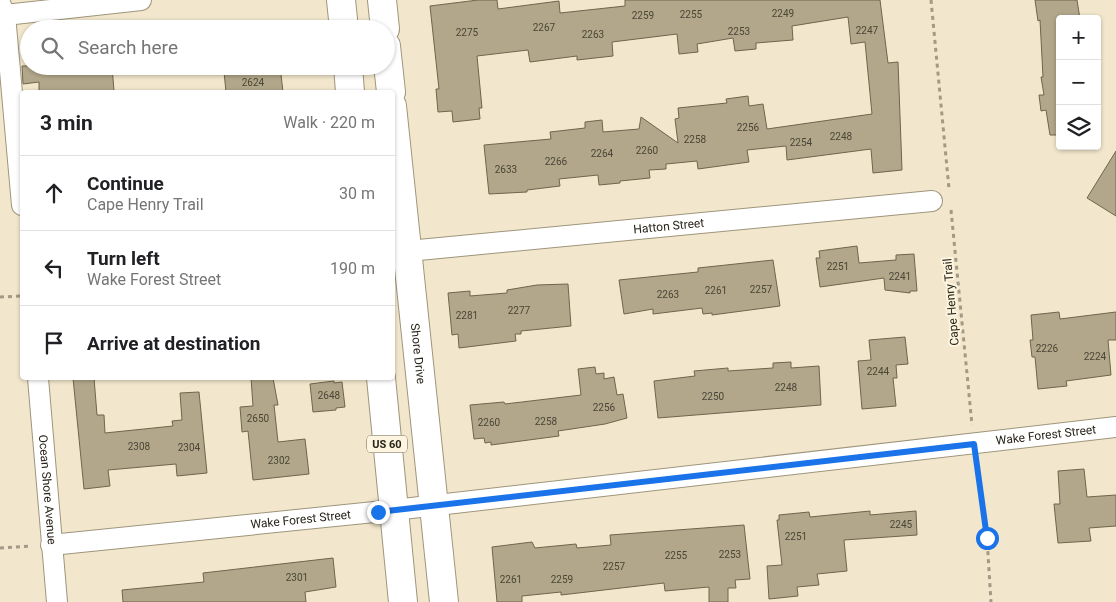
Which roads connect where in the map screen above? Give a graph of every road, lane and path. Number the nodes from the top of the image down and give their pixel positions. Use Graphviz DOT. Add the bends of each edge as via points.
graph roads {
  1 [pos="141,0"];
  2 [pos="341,0"];
  3 [pos="382,0"];
  4 [pos="931,0"];
  5 [pos="2,9"];
  6 [pos="343,20"];
  7 [pos="384,20"];
  8 [pos="349,75"];
  9 [pos="389,75"];
  10 [pos="350,90"];
  11 [pos="391,90"];
  12 [pos="395,133"];
  13 [pos="20,184"];
  14 [pos="944,202"];
  15 [pos="408,251"];
  16 [pos="20,296"];
  17 [pos="0,297"];
  18 [pos="38,380"];
  19 [pos="381,380"];
  20 [pos="1116,428"];
  21 [pos="974,444"];
  22 [pos="434,506"];
  23 [pos="394,510"];
  24 [pos="52,545"];
  25 [pos="0,548"];
  26 [pos="57,602"];
  27 [pos="403,602"];
  28 [pos="444,602"];
  29 [pos="991,602"];
  1 -- 5 [label="street"];
  2 -- 6 [label="highway"];
  3 -- 7 [label="highway"];
  4 -- 14 [label="path, Cape Henry Trail"];
  5 -- 13 [label="street"];
  8 -- 10 [label="highway"];
  9 -- 11 [label="highway"];
  12 -- 15 [label="highway, Shore Drive"];
  14 -- 15 [label="street, Hatton Street"];
  14 -- 21 [label="path, Cape Henry Trail"];
  15 -- 22 [label="highway, Shore Drive"];
  16 -- 17 [label="path"];
  18 -- 24 [label="street, Ocean Shore Avenue"];
  19 -- 23 [label="highway, US 60"];
  20 -- 21 [label="street, Wake Forest Street"];
  21 -- 22 [label="street, Wake Forest Street"];
  21 -- 29 [label="path, Cape Henry Trail" via="987,538"];
  22 -- 23 [label="street, Wake Forest Street"];
  22 -- 28 [label="highway, Shore Drive"];
  23 -- 24 [label="street, Wake Forest Street"];
  23 -- 27 [label="highway, US 60"];
  24 -- 25 [label="path"];
  24 -- 26 [label="street, Ocean Shore Avenue"];
}
